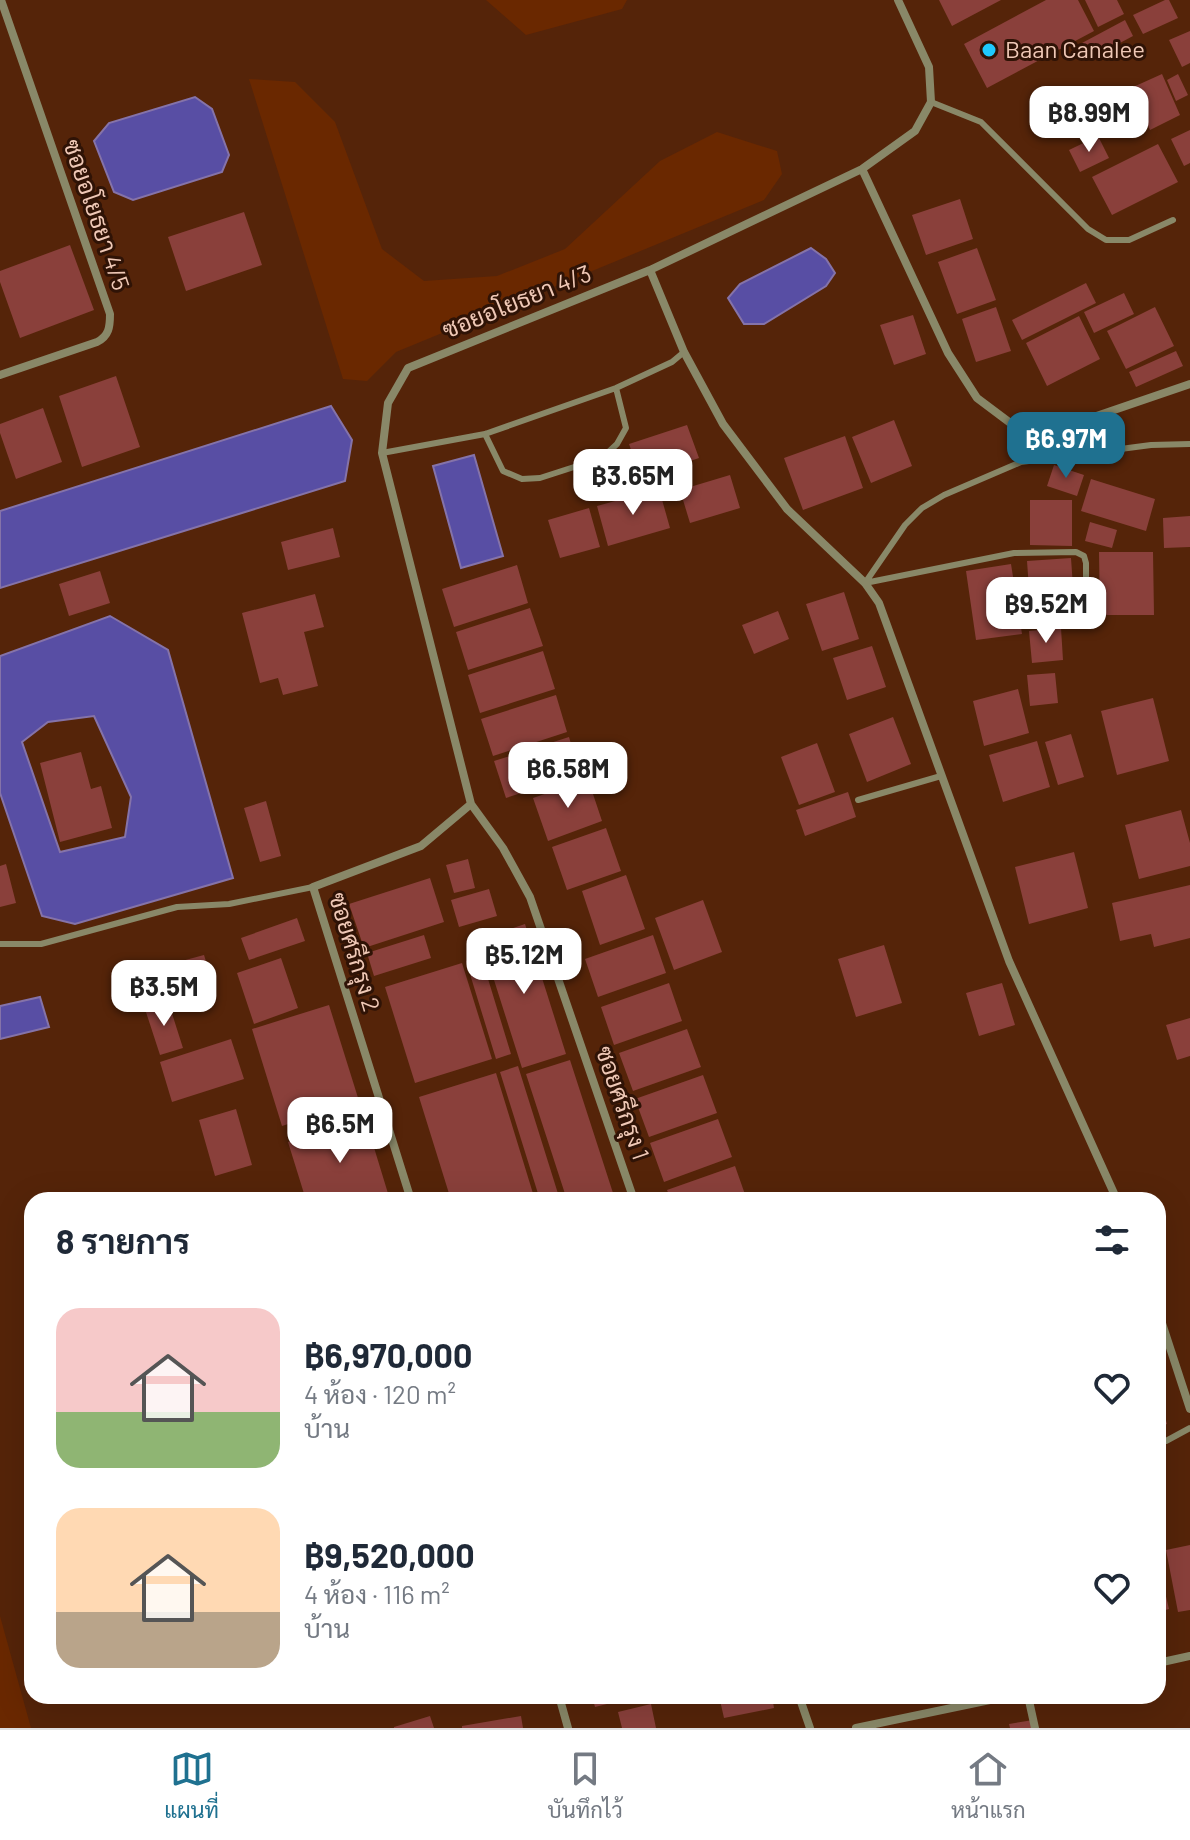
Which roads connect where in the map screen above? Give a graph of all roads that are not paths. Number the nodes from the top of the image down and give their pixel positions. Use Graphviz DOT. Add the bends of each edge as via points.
graph roads {
  1 [pos="1,0"];
  2 [pos="898,0"];
  3 [pos="931,102"];
  4 [pos="862,169"];
  5 [pos="1173,220"];
  6 [pos="650,270"];
  7 [pos="684,352"];
  8 [pos="0,375"];
  9 [pos="1190,384"];
  10 [pos="616,388"];
  11 [pos="485,434"];
  12 [pos="1190,444"];
  13 [pos="382,453"];
  14 [pos="865,583"];
  15 [pos="1086,613"];
  16 [pos="941,776"];
  17 [pos="858,800"];
  18 [pos="471,804"];
  19 [pos="313,887"];
  20 [pos="0,944"];
  21 [pos="408,1192"];
  22 [pos="631,1192"];
  23 [pos="1113,1192"];
  24 [pos="1166,1336"];
  25 [pos="1190,1409"];
  26 [pos="1190,1428"];
  27 [pos="1166,1441"];
  28 [pos="1190,1656"];
  29 [pos="1166,1661"];
  30 [pos="561,1704"];
  31 [pos="802,1704"];
  32 [pos="954,1704"];
  33 [pos="1030,1704"];
  34 [pos="568,1728"];
  35 [pos="810,1728"];
  36 [pos="856,1728"];
  37 [pos="1035,1728"];
  1 -- 8 [label="street, ซอยอโยธยา 4/5" via="110,314 110,329 97,342"];
  2 -- 3 [label="street" via="929,67"];
  3 -- 4 [label="street, ซอยอโยธยา 4/3" via="915,131"];
  3 -- 5 [label="lane" via="981,122 1088,229 1106,240 1129,240"];
  4 -- 6 [label="street, ซอยอโยธยา 4/3"];
  4 -- 9 [label="street" via="948,353 977,398 1009,422 1039,429 1076,423"];
  6 -- 7 [label="street"];
  6 -- 13 [label="street, ซอยอโยธยา 4/3" via="408,368 388,403"];
  7 -- 10 [label="lane"];
  7 -- 14 [label="street" via="723,424 787,509"];
  10 -- 11 [label="lane"];
  10 -- 11 [label="lane" via="626,428 602,458 522,479 503,471"];
  11 -- 13 [label="lane"];
  12 -- 14 [label="lane" via="1021,462 922,508"];
  13 -- 18 [label="street, ซอยอโยธยา 4/3"];
  14 -- 15 [label="lane" via="1014,553 1076,552 1086,563"];
  14 -- 16 [label="street" via="879,603"];
  16 -- 17 [label="lane"];
  16 -- 23 [label="street" via="1009,961"];
  18 -- 19 [label="street, ซอยศรีกรุง 2" via="421,846"];
  18 -- 22 [label="street, ซอยศรีกรุง 1" via="530,897"];
  19 -- 20 [label="lane" via="229,904 177,907 41,944"];
  19 -- 21 [label="street, ซอยศรีกรุง 2"];
  24 -- 25 [label="street"];
  26 -- 27 [label="lane"];
  28 -- 29 [label="street"];
  30 -- 34 [label="street"];
  31 -- 35 [label="street"];
  32 -- 36 [label="street"];
  33 -- 37 [label="street"];
}
